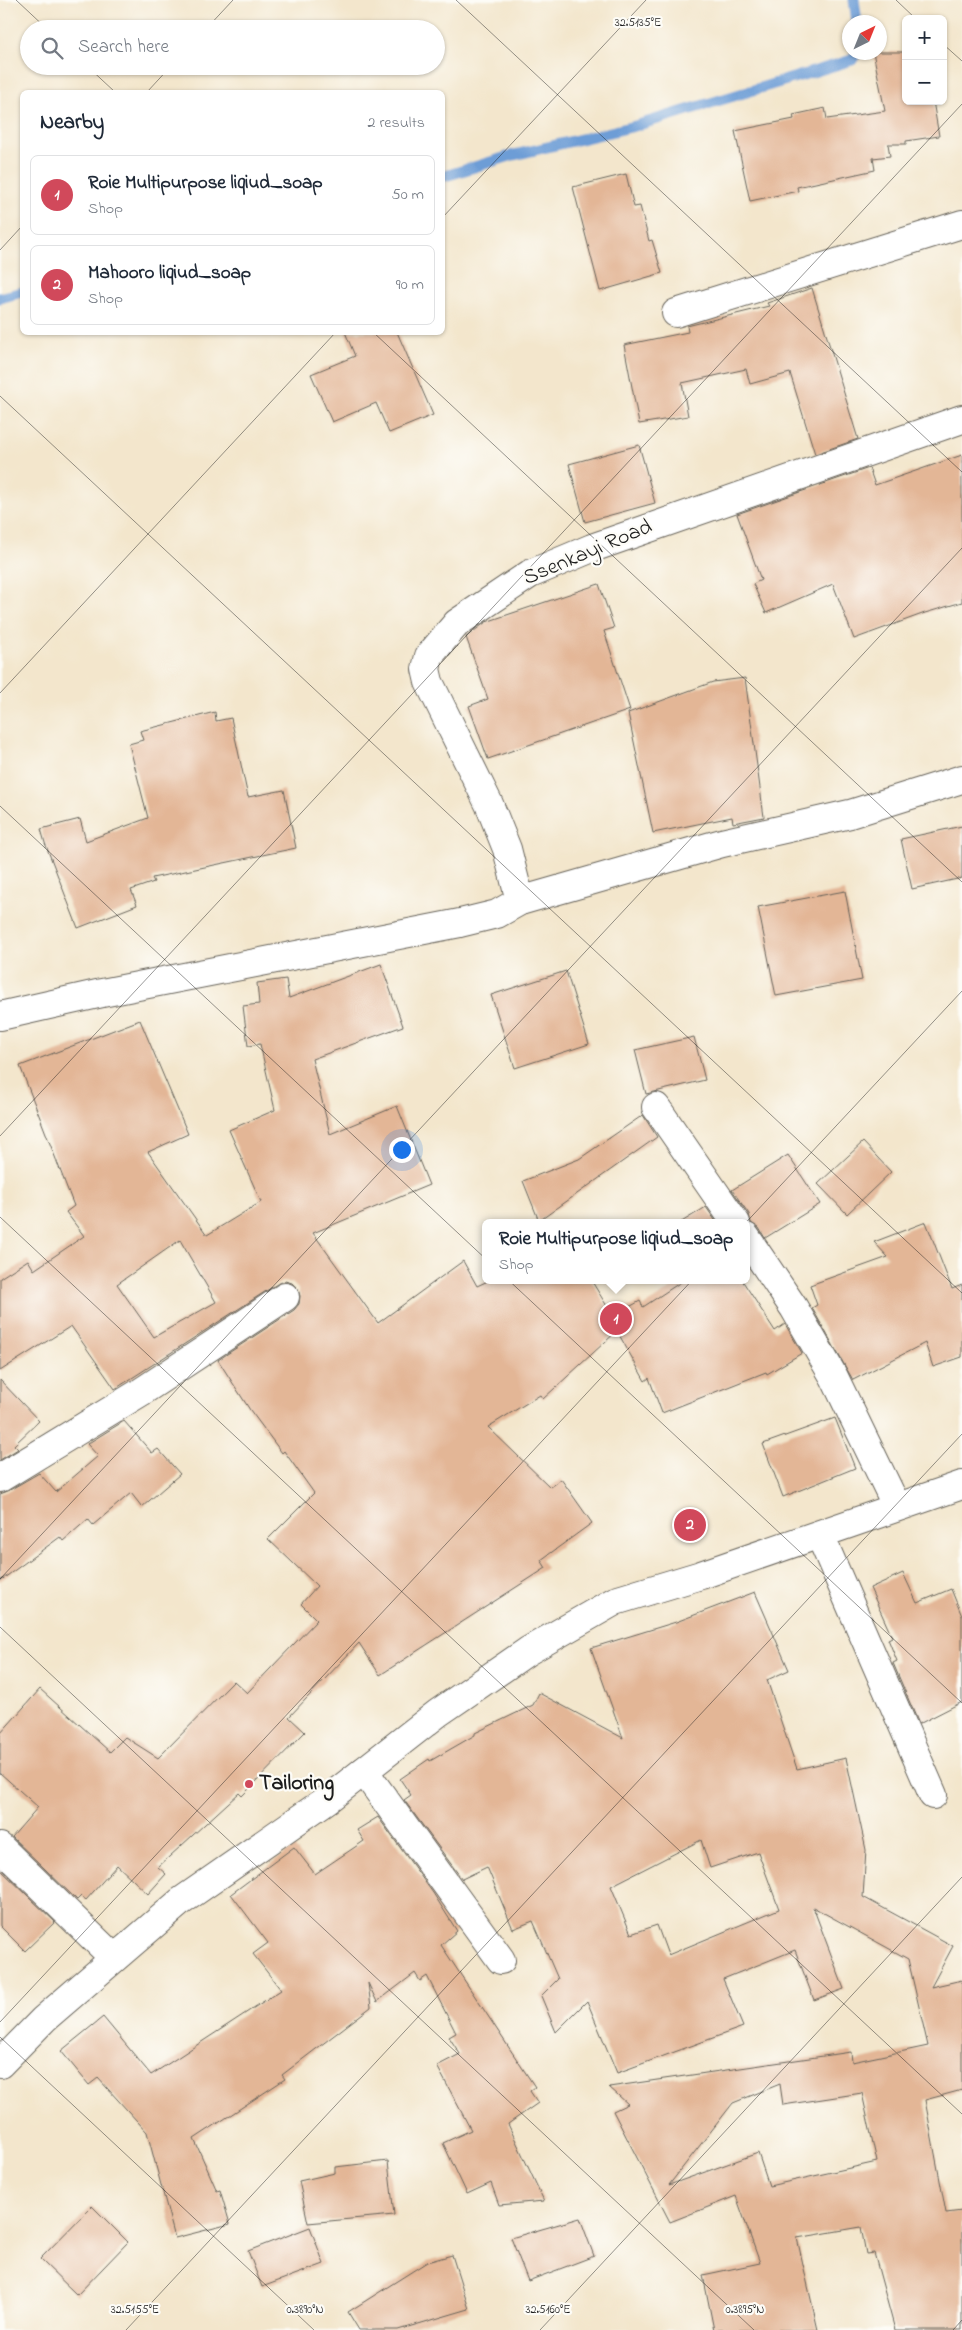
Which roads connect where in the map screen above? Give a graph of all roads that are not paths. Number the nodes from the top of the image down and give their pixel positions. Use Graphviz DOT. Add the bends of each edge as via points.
graph roads {
  1 [pos="962,224"];
  2 [pos="676,313"];
  3 [pos="962,420"];
  4 [pos="962,779"];
  5 [pos="520,902"];
  6 [pos="0,1016"];
  7 [pos="656,1107"];
  8 [pos="733,1219"];
  9 [pos="750,1243"];
  10 [pos="284,1297"];
  11 [pos="0,1478"];
  12 [pos="962,1485"];
  13 [pos="898,1508"];
  14 [pos="820,1535"];
  15 [pos="364,1771"];
  16 [pos="933,1795"];
  17 [pos="0,1847"];
  18 [pos="114,1958"];
  19 [pos="501,1960"];
  20 [pos="0,2064"];
  1 -- 2 [label="street"];
  3 -- 5 [label="street, Ssenkayi Road" via="583,551 530,574 457,623 429,656 428,682 489,804 507,849"];
  4 -- 5 [label="street" via="850,814 722,843"];
  5 -- 6 [label="street" via="497,914 460,923"];
  7 -- 8 [label="street"];
  9 -- 13 [label="street" via="794,1308 834,1377"];
  10 -- 11 [label="street" via="141,1392"];
  12 -- 13 [label="street"];
  13 -- 14 [label="street"];
  14 -- 15 [label="street" via="615,1601 528,1651 438,1713"];
  14 -- 16 [label="street"];
  15 -- 18 [label="street" via="180,1902"];
  15 -- 19 [label="street"];
  17 -- 18 [label="street"];
  18 -- 20 [label="street" via="44,2019"];
}
